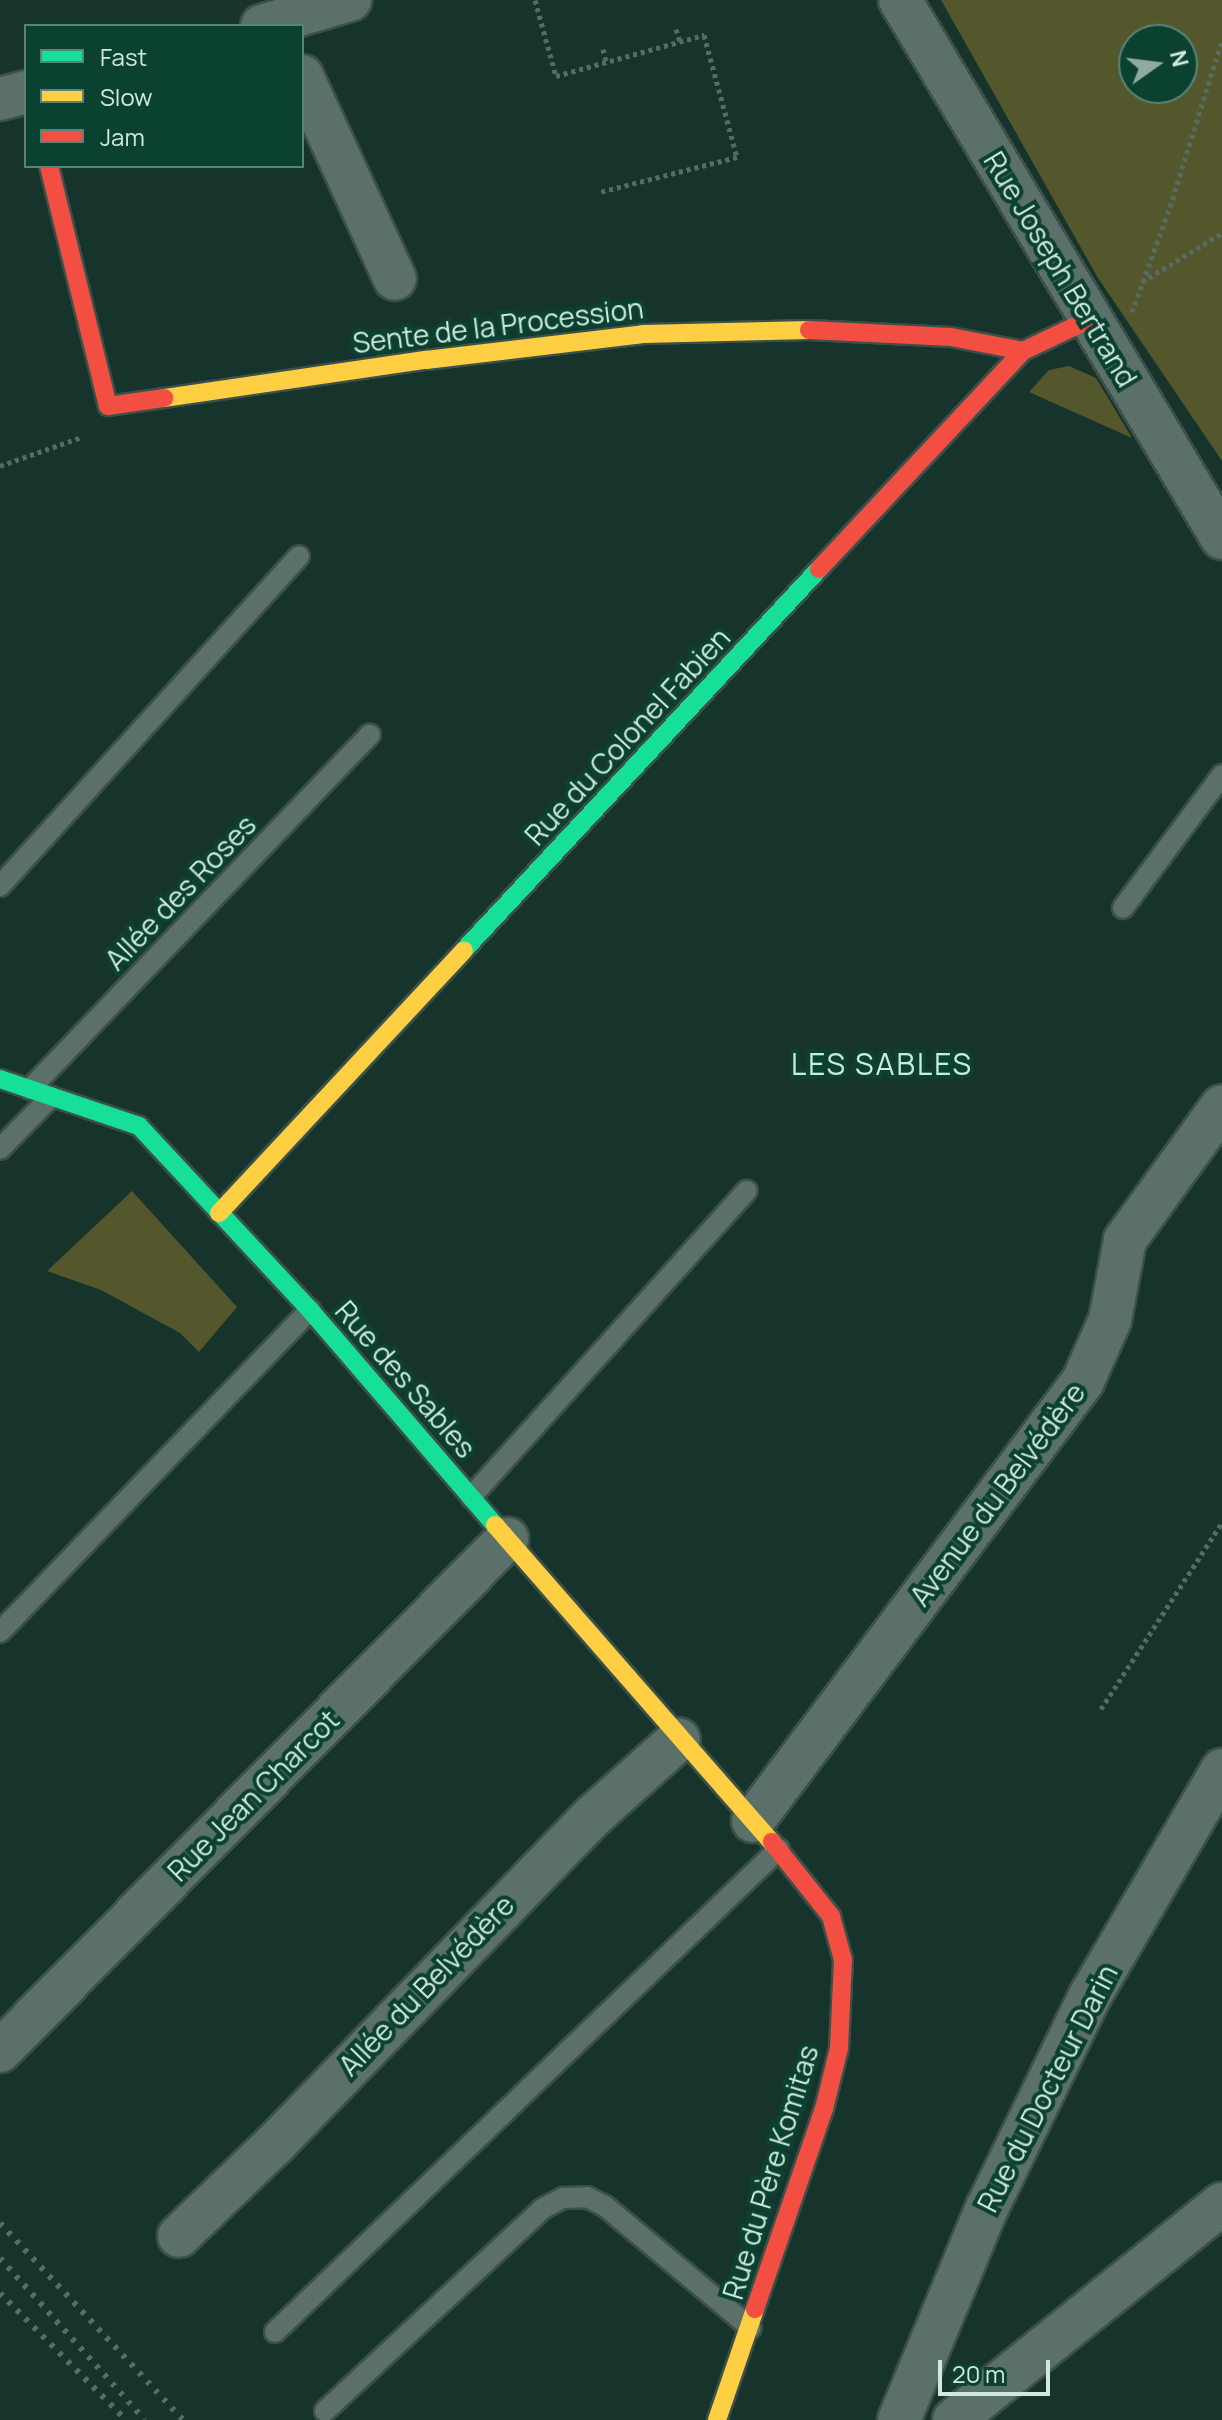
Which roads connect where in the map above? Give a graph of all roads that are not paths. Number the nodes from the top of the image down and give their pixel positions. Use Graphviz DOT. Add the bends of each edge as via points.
graph roads {
  1 [pos="350,0"];
  2 [pos="900,0"];
  3 [pos="275,24"];
  4 [pos="304,80"];
  5 [pos="24,93"];
  6 [pos="0,99"];
  7 [pos="49,168"];
  8 [pos="395,279"];
  9 [pos="1109,319"];
  10 [pos="1023,351"];
  11 [pos="1222,538"];
  12 [pos="299,556"];
  13 [pos="370,735"];
  14 [pos="1222,775"];
  15 [pos="0,886"];
  16 [pos="1123,908"];
  17 [pos="0,1079"];
  18 [pos="30,1089"];
  19 [pos="51,1097"];
  20 [pos="1222,1106"];
  21 [pos="0,1149"];
  22 [pos="747,1191"];
  23 [pos="219,1213"];
  24 [pos="310,1310"];
  25 [pos="471,1497"];
  26 [pos="507,1539"];
  27 [pos="0,1632"];
  28 [pos="679,1739"];
  29 [pos="1222,1770"];
  30 [pos="721,1784"];
  31 [pos="766,1835"];
  32 [pos="0,2051"];
  33 [pos="1222,2204"];
  34 [pos="179,2236"];
  35 [pos="751,2328"];
  36 [pos="275,2332"];
  37 [pos="325,2411"];
  38 [pos="717,2420"];
  39 [pos="899,2420"];
  40 [pos="954,2420"];
  1 -- 3 [label="street"];
  2 -- 9 [label="street, Rue Joseph Bertrand"];
  4 -- 8 [label="street"];
  5 -- 6 [label="street"];
  7 -- 10 [label="street, Sente de la Procession" via="108,406 643,334 830,331 951,337"];
  9 -- 10 [label="street, Rue du Colonel Fabien"];
  9 -- 11 [label="street, Rue Joseph Bertrand"];
  10 -- 23 [label="street, Rue du Colonel Fabien"];
  12 -- 15 [label="lane"];
  13 -- 18 [label="lane, Allée des Roses"];
  14 -- 16 [label="lane"];
  17 -- 18 [label="street, Rue des Sables"];
  18 -- 19 [label="street, Rue des Sables"];
  19 -- 21 [label="lane"];
  19 -- 23 [label="street, Rue des Sables" via="139,1126"];
  20 -- 31 [label="street, Avenue du Belvédère" via="1125,1240 1110,1320 1083,1381"];
  22 -- 25 [label="lane"];
  23 -- 24 [label="street, Rue des Sables"];
  24 -- 25 [label="street, Rue des Sables"];
  24 -- 27 [label="lane"];
  25 -- 26 [label="street, Rue des Sables"];
  26 -- 28 [label="street, Rue des Sables"];
  26 -- 32 [label="street, Rue Jean Charcot"];
  28 -- 30 [label="street, Rue des Sables"];
  28 -- 34 [label="street, Allée du Belvédère" via="593,1816"];
  29 -- 39 [label="street, Rue du Docteur Darin" via="1090,1996 987,2208"];
  30 -- 31 [label="street, Rue du Père Komitas"];
  31 -- 35 [label="street, Rue du Père Komitas" via="821,1900 834,1926 843,1960 843,2015 824,2109"];
  31 -- 36 [label="lane"];
  33 -- 40 [label="street"];
  35 -- 37 [label="lane" via="605,2206 587,2197 563,2198 542,2209"];
  35 -- 38 [label="street, Rue du Père Komitas"];
}
